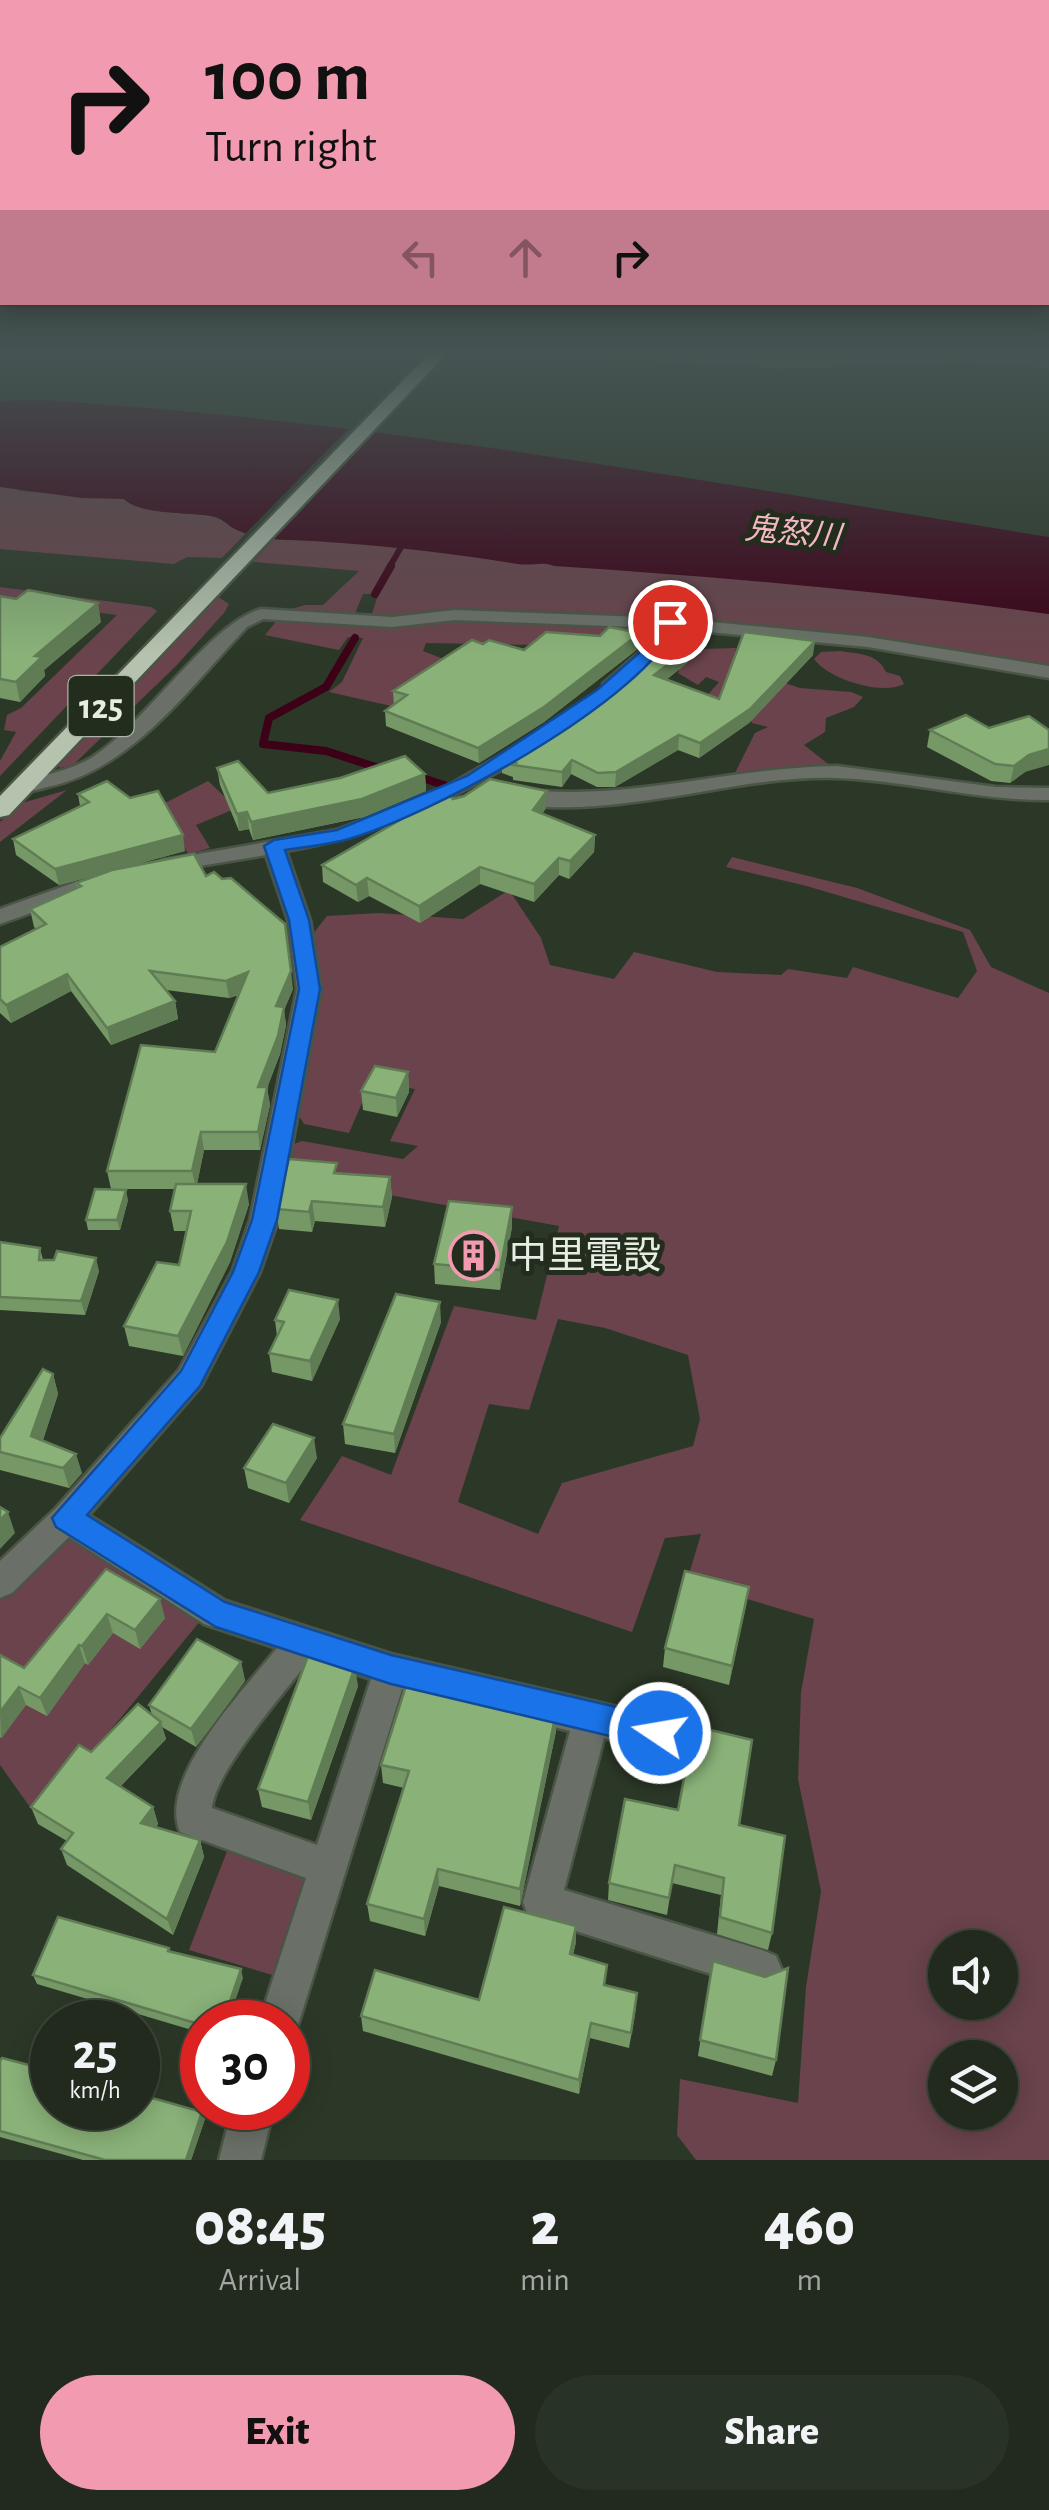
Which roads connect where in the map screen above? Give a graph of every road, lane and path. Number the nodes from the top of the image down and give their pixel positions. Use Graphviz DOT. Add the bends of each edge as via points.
graph roads {
  1 [pos="344,453"];
  2 [pos="670,622"];
  3 [pos="1049,672"];
  4 [pos="594,701"];
  5 [pos="542,736"];
  6 [pos="474,780"];
  7 [pos="24,786"];
  8 [pos="1049,794"];
  9 [pos="0,810"];
  10 [pos="274,846"];
  11 [pos="0,918"];
  12 [pos="67,1518"];
  13 [pos="0,1583"];
  14 [pos="303,1642"];
  15 [pos="391,1670"];
  16 [pos="591,1718"];
  17 [pos="663,1718"];
  18 [pos="328,1867"];
  19 [pos="762,1970"];
  20 [pos="286,2000"];
  21 [pos="248,2130"];
  22 [pos="240,2160"];
  1 -- 7 [label="highway, 125"];
  2 -- 3 [label="street" via="868,642"];
  2 -- 4 [label="street" via="663,640"];
  2 -- 7 [label="street" via="456,615 392,622 261,614 241,623 102,760 73,776"];
  5 -- 6 [label="street"];
  6 -- 8 [label="street" via="572,804 839,772"];
  6 -- 10 [label="street" via="342,835"];
  7 -- 9 [label="highway, 125"];
  10 -- 11 [label="street" via="132,873"];
  10 -- 12 [label="street" via="299,920 309,989 264,1220 246,1272 190,1378"];
  12 -- 13 [label="street"];
  12 -- 14 [label="street" via="216,1613"];
  14 -- 15 [label="street"];
  14 -- 18 [label="street" via="194,1792 193,1819"];
  15 -- 16 [label="street"];
  15 -- 18 [label="street"];
  16 -- 17 [label="street" via="660,1733"];
  16 -- 19 [label="street" via="542,1902"];
  18 -- 20 [label="street"];
  21 -- 22 [label="street"];
}
